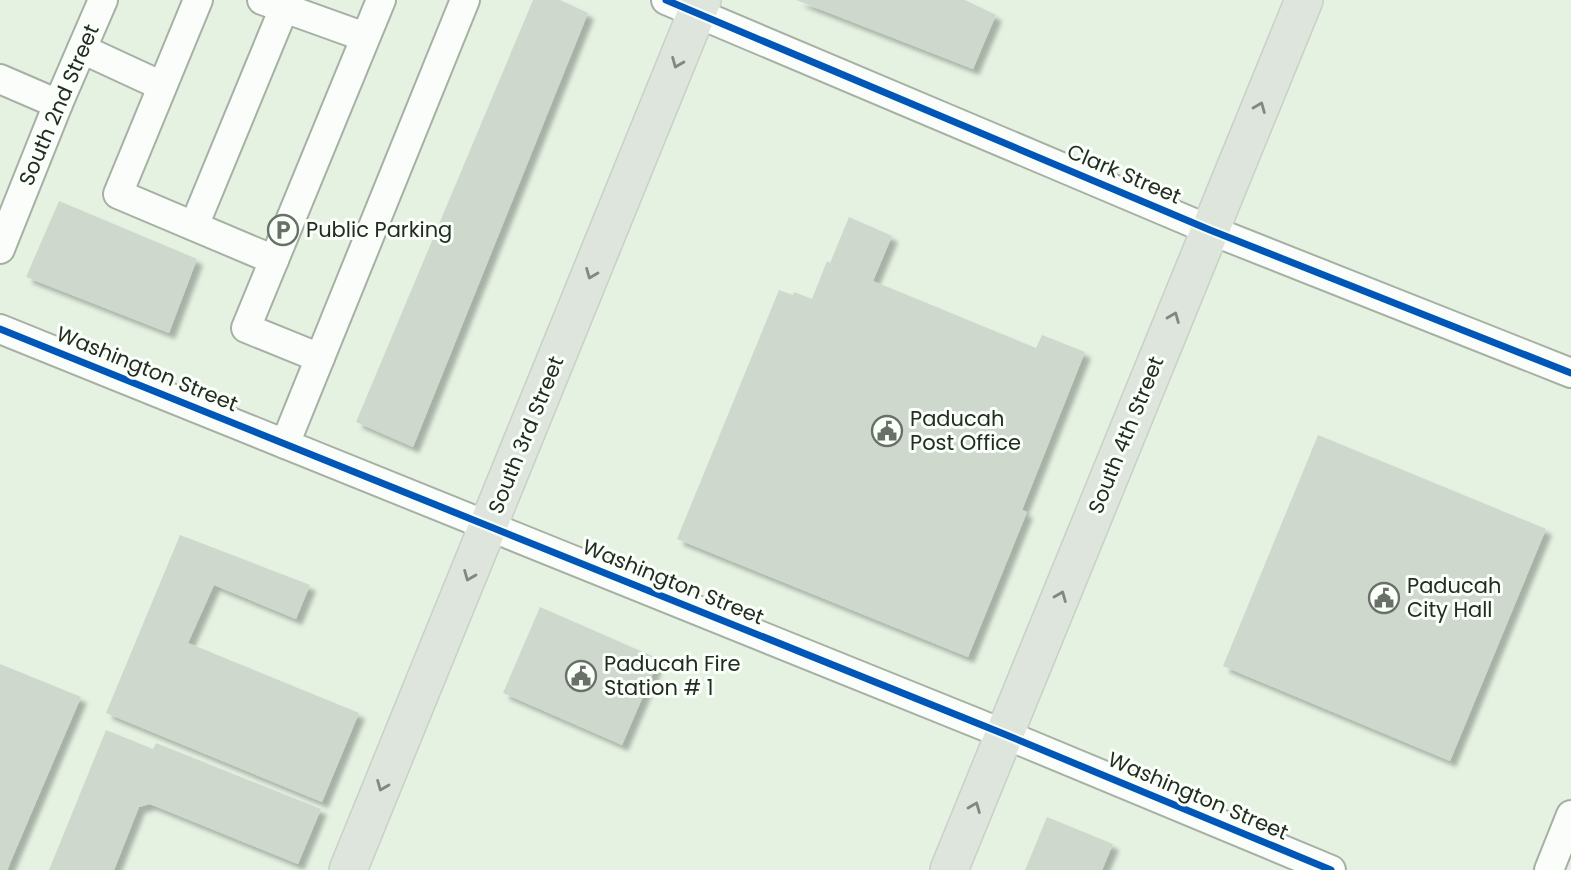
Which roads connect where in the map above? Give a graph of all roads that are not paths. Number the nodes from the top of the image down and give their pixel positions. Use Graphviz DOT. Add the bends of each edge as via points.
graph roads {
  1 [pos="103,0"];
  2 [pos="198,0"];
  3 [pos="381,0"];
  4 [pos="463,0"];
  5 [pos="1304,0"];
  6 [pos="273,4"];
  7 [pos="688,4"];
  8 [pos="365,37"];
  9 [pos="82,49"];
  10 [pos="0,79"];
  11 [pos="162,86"];
  12 [pos="58,104"];
  13 [pos="194,226"];
  14 [pos="1210,230"];
  15 [pos="0,249"];
  16 [pos="274,260"];
  17 [pos="0,329"];
  18 [pos="320,358"];
  19 [pos="1571,373"];
  20 [pos="285,444"];
  21 [pos="489,527"];
  22 [pos="1004,734"];
  23 [pos="1571,815"];
  24 [pos="348,870"];
  25 [pos="949,870"];
  26 [pos="1331,870"];
  27 [pos="1549,870"];
  1 -- 9 [label="street, South 2nd Street"];
  2 -- 11 [label="street"];
  3 -- 8 [label="street"];
  4 -- 18 [label="street"];
  14 -- 5 [label="main road, South 4th Street, one-way"];
  6 -- 8 [label="street"];
  6 -- 13 [label="street"];
  7 -- 14 [label="street, Clark Street"];
  7 -- 21 [label="main road, South 3rd Street, one-way"];
  8 -- 16 [label="street"];
  9 -- 11 [label="street"];
  9 -- 12 [label="street, South 2nd Street"];
  10 -- 12 [label="street"];
  11 -- 13 [label="street" via="118,194"];
  12 -- 15 [label="street, South 2nd Street"];
  13 -- 16 [label="street"];
  14 -- 19 [label="street, Clark Street"];
  22 -- 14 [label="main road, South 4th Street, one-way"];
  16 -- 18 [label="street" via="246,328"];
  17 -- 20 [label="street, Washington Street"];
  18 -- 20 [label="street"];
  20 -- 21 [label="street, Washington Street"];
  21 -- 22 [label="street, Washington Street"];
  21 -- 24 [label="main road, South 3rd Street, one-way"];
  25 -- 22 [label="main road, South 4th Street, one-way"];
  22 -- 26 [label="street, Washington Street"];
  23 -- 27 [label="street"];
}
